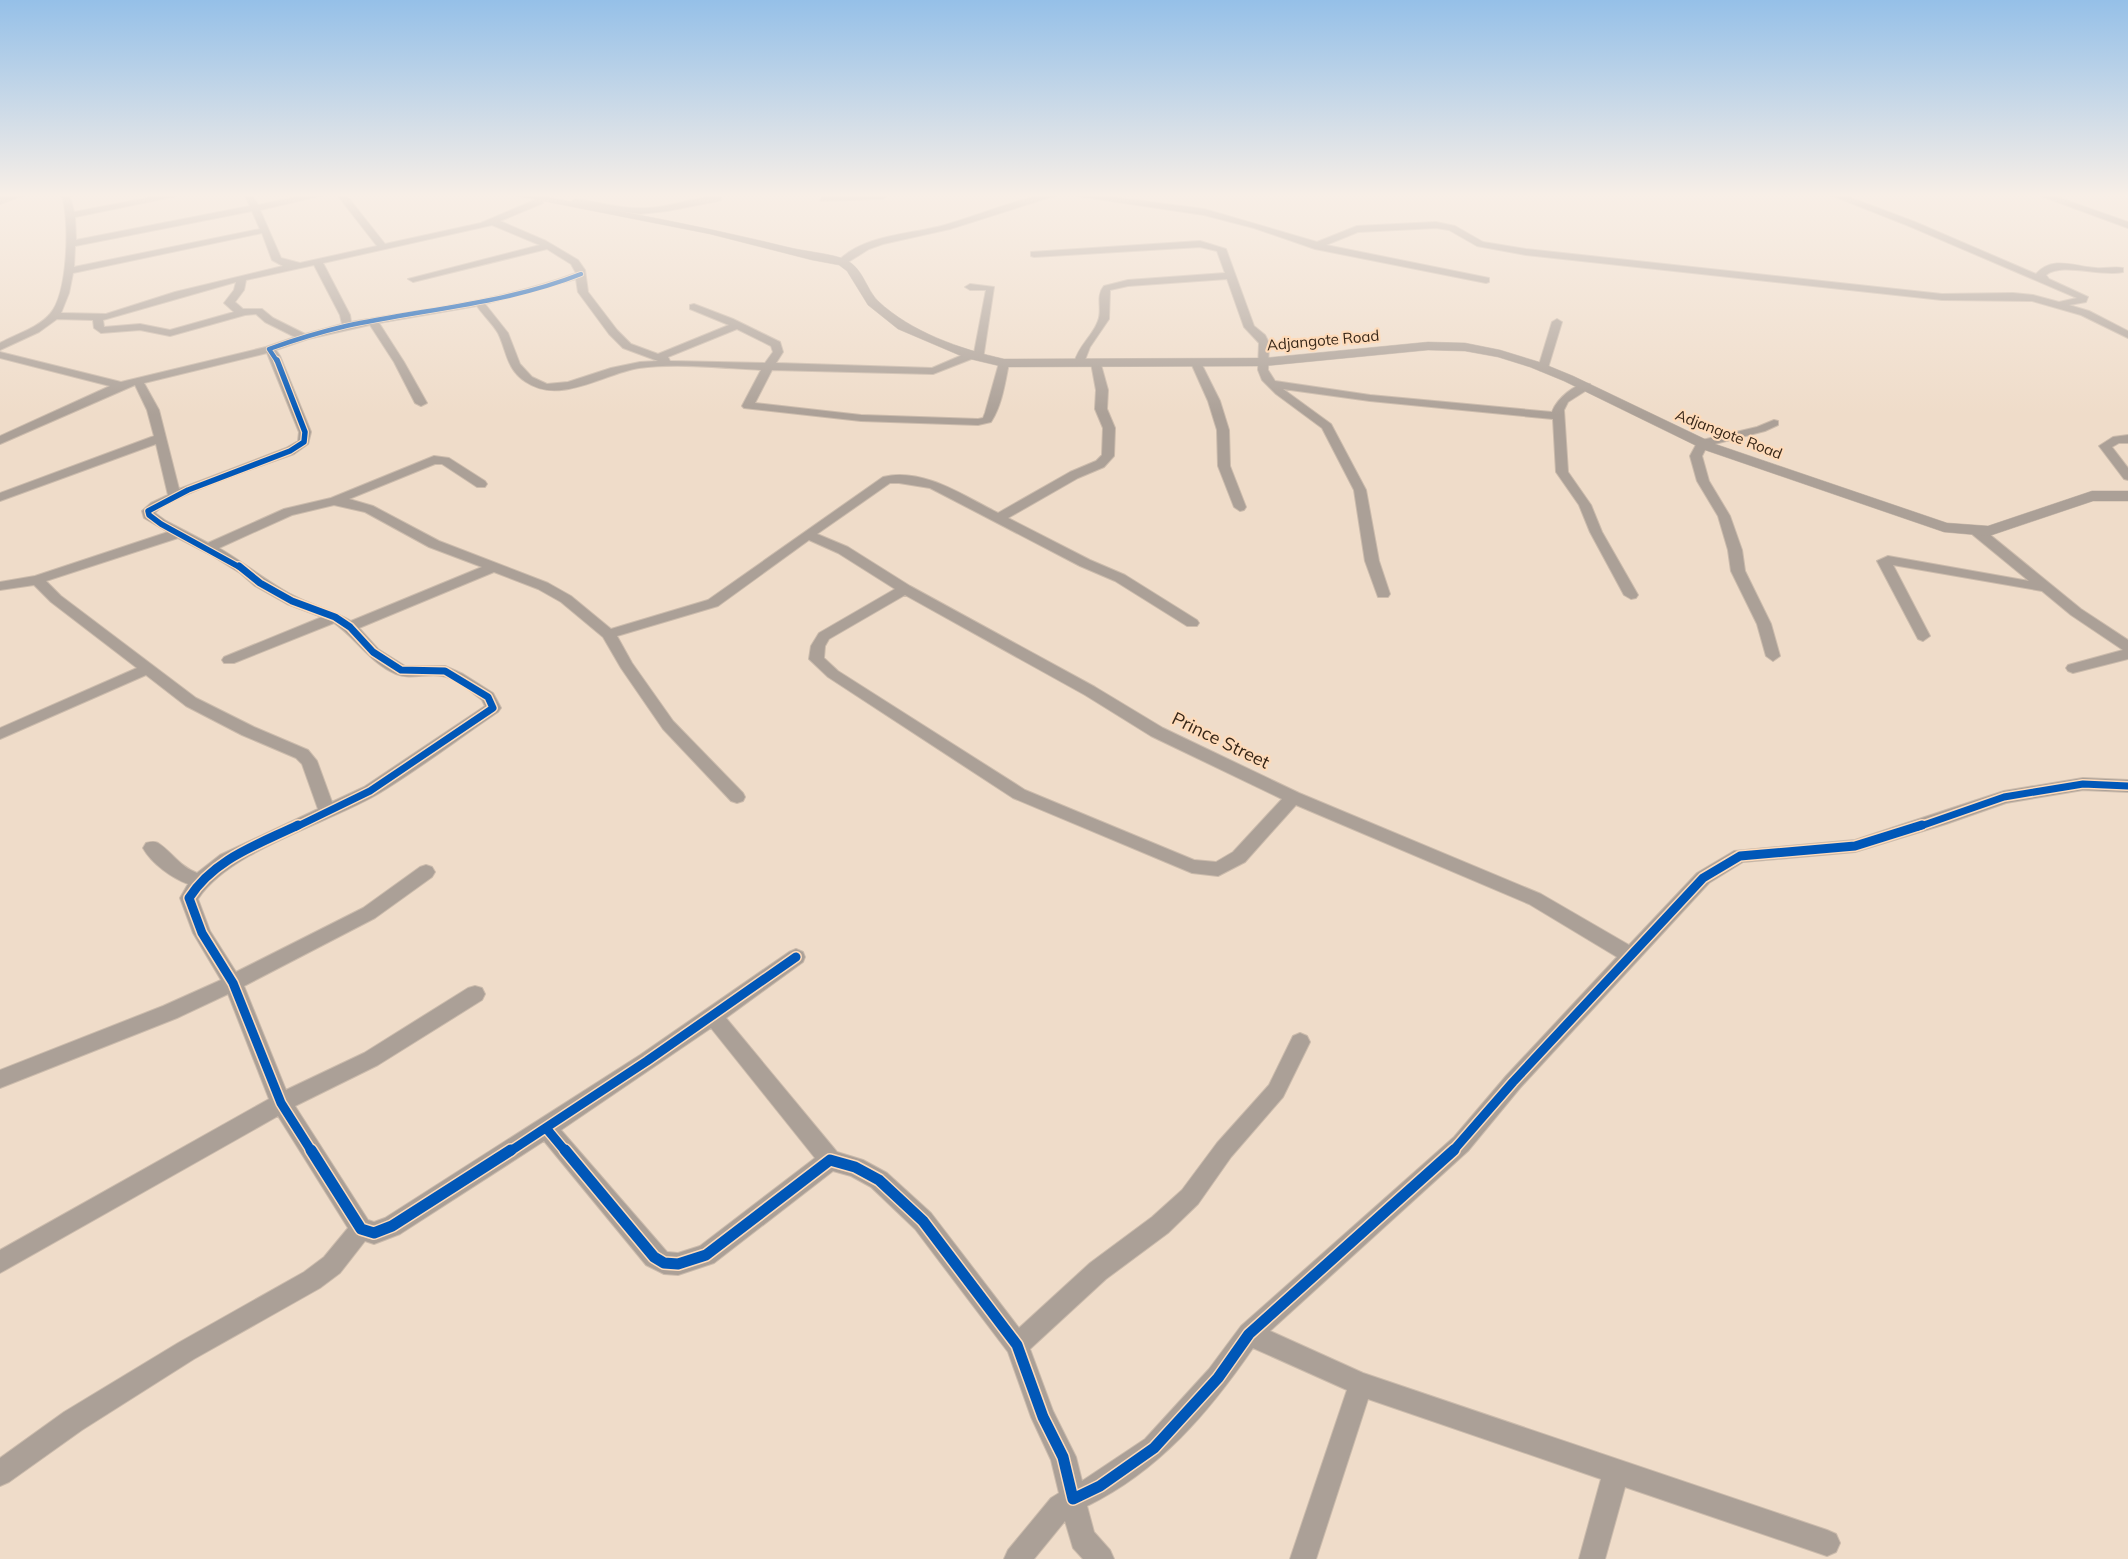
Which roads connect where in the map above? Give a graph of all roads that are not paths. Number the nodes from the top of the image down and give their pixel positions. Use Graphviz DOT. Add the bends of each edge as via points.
graph roads {
  1 [pos="78,269"];
  2 [pos="262,269"];
  3 [pos="290,269"];
  4 [pos="316,269"];
  5 [pos="455,269"];
  6 [pos="578,269"];
  7 [pos="852,269"];
  8 [pos="1228,269"];
  9 [pos="1429,269"];
  10 [pos="1681,269"];
  11 [pos="2019,269"];
  12 [pos="2048,269"];
  13 [pos="2079,269"];
  14 [pos="2120,270"];
  15 [pos="67,271"];
  16 [pos="581,274"];
  17 [pos="1230,276"];
  18 [pos="246,278"];
  19 [pos="413,279"];
  20 [pos="2044,279"];
  21 [pos="1486,280"];
  22 [pos="970,287"];
  23 [pos="479,302"];
  24 [pos="2055,303"];
  25 [pos="694,307"];
  26 [pos="244,312"];
  27 [pos="54,316"];
  28 [pos="98,318"];
  29 [pos="373,322"];
  30 [pos="1557,322"];
  31 [pos="737,325"];
  32 [pos="347,326"];
  33 [pos="2128,335"];
  34 [pos="304,336"];
  35 [pos="0,347"];
  36 [pos="269,349"];
  37 [pos="644,353"];
  38 [pos="0,355"];
  39 [pos="975,356"];
  40 [pos="657,358"];
  41 [pos="1264,362"];
  42 [pos="1004,363"];
  43 [pos="1096,363"];
  44 [pos="1196,363"];
  45 [pos="676,364"];
  46 [pos="1079,364"];
  47 [pos="640,365"];
  48 [pos="1544,368"];
  49 [pos="765,371"];
  50 [pos="138,381"];
  51 [pos="1271,384"];
  52 [pos="121,385"];
  53 [pos="1586,386"];
  54 [pos="421,403"];
  55 [pos="1557,416"];
  56 [pos="1774,422"];
  57 [pos="160,438"];
  58 [pos="2128,439"];
  59 [pos="0,440"];
  60 [pos="1702,444"];
  61 [pos="2128,476"];
  62 [pos="481,484"];
  63 [pos="2128,496"];
  64 [pos="0,497"];
  65 [pos="175,497"];
  66 [pos="334,501"];
  67 [pos="1240,508"];
  68 [pos="998,519"];
  69 [pos="1978,532"];
  70 [pos="179,533"];
  71 [pos="808,535"];
  72 [pos="208,548"];
  73 [pos="496,566"];
  74 [pos="37,580"];
  75 [pos="0,586"];
  76 [pos="2047,588"];
  77 [pos="905,590"];
  78 [pos="1383,594"];
  79 [pos="1631,595"];
  80 [pos="335,617"];
  81 [pos="1192,623"];
  82 [pos="350,627"];
  83 [pos="609,634"];
  84 [pos="1923,636"];
  85 [pos="2128,647"];
  86 [pos="2128,654"];
  87 [pos="1773,656"];
  88 [pos="230,660"];
  89 [pos="2073,668"];
  90 [pos="148,669"];
  91 [pos="0,734"];
  92 [pos="2128,786"];
  93 [pos="1293,797"];
  94 [pos="737,798"];
  95 [pos="327,812"];
  96 [pos="152,848"];
  97 [pos="426,872"];
  98 [pos="200,881"];
  99 [pos="1629,955"];
  100 [pos="796,956"];
  101 [pos="233,983"];
  102 [pos="475,994"];
  103 [pos="714,1017"];
  104 [pos="1300,1042"];
  105 [pos="0,1079"];
  106 [pos="281,1103"];
  107 [pos="546,1128"];
  108 [pos="830,1160"];
  109 [pos="361,1229"];
  110 [pos="0,1262"];
  111 [pos="1249,1334"];
  112 [pos="1017,1345"];
  113 [pos="1361,1384"];
  114 [pos="1616,1471"];
  115 [pos="0,1473"];
  116 [pos="1073,1499"];
  117 [pos="1827,1543"];
  118 [pos="1017,1559"];
  119 [pos="1101,1559"];
  120 [pos="1303,1559"];
  121 [pos="1592,1559"];
  1 -- 15 [label="street"];
  2 -- 18 [label="street"];
  3 -- 18 [label="street"];
  4 -- 32 [label="street" via="344,315"];
  5 -- 19 [label="street"];
  6 -- 16 [label="street"];
  7 -- 39 [label="street, Adjangote Road" via="872,302 884,314 902,326"];
  8 -- 17 [label="street"];
  9 -- 21 [label="street"];
  10 -- 24 [label="street" via="1942,297 2013,296"];
  11 -- 20 [label="street"];
  12 -- 20 [label="street" via="2041,274"];
  13 -- 14 [label="street"];
  15 -- 27 [label="street" via="61,305"];
  16 -- 23 [label="street" via="558,283"];
  16 -- 37 [label="street" via="583,292 613,332 627,346"];
  17 -- 41 [label="street" via="1249,327 1264,343"];
  17 -- 46 [label="street" via="1128,283 1107,288 1104,294 1105,317 1099,331 1086,345"];
  18 -- 26 [label="street" via="229,303"];
  18 -- 28 [label="street"];
  20 -- 24 [label="street" via="2083,297 2076,302"];
  22 -- 39 [label="street" via="991,289"];
  23 -- 29 [label="street"];
  23 -- 47 [label="street" via="503,333 515,365 537,385 556,388"];
  24 -- 33 [label="street" via="2085,313"];
  25 -- 31 [label="street"];
  26 -- 28 [label="street" via="170,333 140,326 101,330"];
  26 -- 34 [label="street" via="258,311 269,320"];
  27 -- 28 [label="street"];
  27 -- 35 [label="street"];
  29 -- 32 [label="street"];
  29 -- 54 [label="street"];
  30 -- 48 [label="street"];
  31 -- 40 [label="street"];
  31 -- 49 [label="street" via="776,344 778,352"];
  32 -- 34 [label="street"];
  34 -- 36 [label="street"];
  36 -- 50 [label="street"];
  36 -- 65 [label="street" via="275,356 305,432 304,442 290,451"];
  37 -- 40 [label="street"];
  37 -- 47 [label="street"];
  38 -- 52 [label="street"];
  39 -- 42 [label="street, Adjangote Road"];
  39 -- 49 [label="street" via="933,371 782,368"];
  40 -- 45 [label="street"];
  41 -- 44 [label="street, Adjangote Road"];
  41 -- 48 [label="street, Adjangote Road" via="1454,345 1504,354"];
  41 -- 51 [label="street" via="1263,370"];
  42 -- 46 [label="street, Adjangote Road"];
  42 -- 49 [label="street" via="998,394 989,416 987,420 978,422 862,418 748,406"];
  43 -- 44 [label="street, Adjangote Road"];
  43 -- 46 [label="street, Adjangote Road"];
  43 -- 68 [label="street" via="1102,390 1101,409 1109,428 1108,456 1100,464 1074,475"];
  44 -- 67 [label="street" via="1223,430 1224,466"];
  45 -- 47 [label="street"];
  45 -- 49 [label="street"];
  48 -- 53 [label="street, Adjangote Road"];
  50 -- 52 [label="street"];
  50 -- 57 [label="street" via="153,410"];
  51 -- 55 [label="street" via="1370,398"];
  51 -- 78 [label="street" via="1319,419 1332,434 1360,490 1372,561"];
  52 -- 59 [label="street"];
  53 -- 55 [label="street" via="1564,400"];
  53 -- 60 [label="street, Adjangote Road"];
  55 -- 79 [label="street" via="1562,472 1585,505"];
  56 -- 60 [label="street" via="1761,429"];
  57 -- 64 [label="street"];
  57 -- 65 [label="street"];
  58 -- 61 [label="street" via="2105,446"];
  60 -- 69 [label="street, Adjangote Road" via="1925,522"];
  60 -- 87 [label="street" via="1696,456 1703,481 1724,516 1738,572 1764,624"];
  62 -- 66 [label="street" via="444,461 434,460"];
  63 -- 69 [label="street, Adjangote Road" via="2092,496"];
  65 -- 70 [label="street" via="148,511 154,519"];
  66 -- 72 [label="street" via="288,512"];
  66 -- 73 [label="street" via="351,502 369,509 434,544"];
  68 -- 71 [label="street" via="933,486 899,479 887,480"];
  68 -- 81 [label="street" via="1120,578"];
  69 -- 76 [label="street"];
  70 -- 72 [label="street"];
  70 -- 74 [label="street"];
  71 -- 77 [label="street, Prince Street" via="843,550"];
  71 -- 83 [label="street" via="712,603"];
  72 -- 80 [label="street" via="292,601"];
  73 -- 82 [label="street"];
  73 -- 83 [label="street" via="566,599"];
  74 -- 75 [label="street"];
  74 -- 90 [label="street" via="56,599"];
  76 -- 84 [label="street" via="1924,564 1884,561"];
  76 -- 85 [label="street"];
  77 -- 93 [label="street, Prince Street" via="1090,691 1157,732"];
  77 -- 93 [label="street" via="824,636 816,659 833,674 1019,794 1192,866 1218,869 1239,857"];
  80 -- 82 [label="street"];
  80 -- 88 [label="street"];
  82 -- 95 [label="street" via="372,652 400,670 446,671 488,697 493,708 370,791"];
  83 -- 94 [label="street" via="626,665 668,725"];
  86 -- 89 [label="street"];
  90 -- 91 [label="street"];
  90 -- 95 [label="street" via="191,702 302,754 309,761"];
  92 -- 99 [label="street" via="2083,784 2004,796 1855,846 1740,856 1703,878"];
  93 -- 99 [label="street, Prince Street" via="1535,899"];
  95 -- 98 [label="street" via="226,860"];
  96 -- 98 [label="street" via="173,869"];
  97 -- 101 [label="street" via="369,913"];
  98 -- 101 [label="street" via="189,898 202,933"];
  99 -- 111 [label="street" via="1513,1082 1462,1144"];
  100 -- 103 [label="street"];
  101 -- 105 [label="street" via="170,1012"];
  101 -- 106 [label="street"];
  102 -- 106 [label="street" via="371,1059"];
  103 -- 107 [label="street"];
  103 -- 108 [label="street"];
  104 -- 112 [label="street" via="1276,1091 1224,1150 1190,1197 1160,1225 1098,1272"];
  106 -- 109 [label="street"];
  106 -- 110 [label="street"];
  107 -- 108 [label="street" via="654,1257 664,1263 678,1264 706,1255"];
  107 -- 109 [label="street" via="392,1226 374,1233"];
  108 -- 112 [label="street" via="855,1167 880,1180 924,1221"];
  109 -- 115 [label="street" via="332,1265 312,1280 186,1351 73,1421"];
  111 -- 113 [label="street"];
  111 -- 116 [label="street" via="1218,1378 1154,1448 1100,1486"];
  112 -- 116 [label="street" via="1043,1417 1063,1457"];
  113 -- 114 [label="street"];
  113 -- 120 [label="street"];
  114 -- 117 [label="street"];
  114 -- 121 [label="street"];
  116 -- 118 [label="street" via="1060,1507"];
  116 -- 119 [label="street" via="1082,1539"];
}
